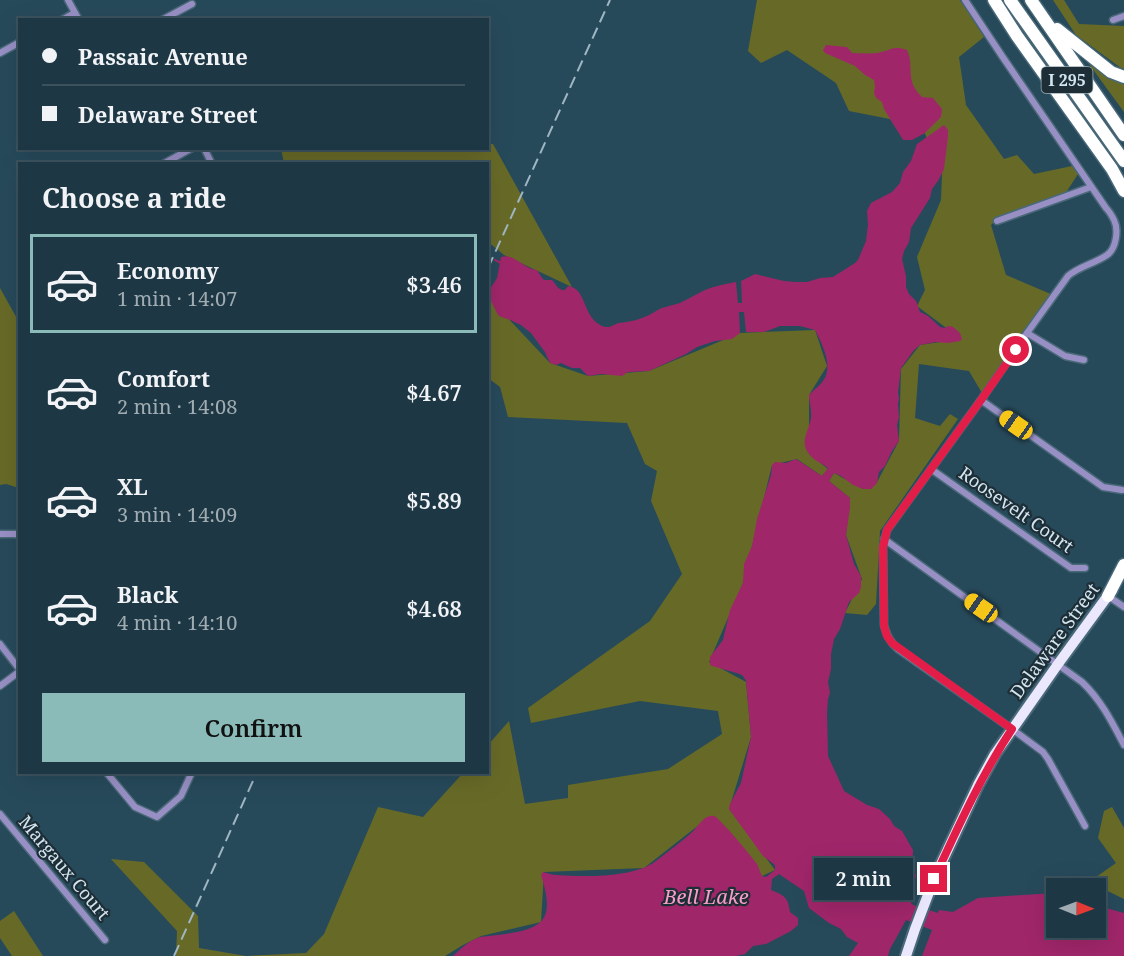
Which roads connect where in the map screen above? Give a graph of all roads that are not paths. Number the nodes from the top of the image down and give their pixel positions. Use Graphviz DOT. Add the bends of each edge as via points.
graph roads {
  1 [pos="68,0"];
  2 [pos="965,0"];
  3 [pos="994,0"];
  4 [pos="1010,0"];
  5 [pos="1031,0"];
  6 [pos="192,4"];
  7 [pos="74,13"];
  8 [pos="1124,16"];
  9 [pos="65,18"];
  10 [pos="78,18"];
  11 [pos="166,18"];
  12 [pos="1113,20"];
  13 [pos="1047,22"];
  14 [pos="18,43"];
  15 [pos="0,53"];
  16 [pos="1124,77"];
  17 [pos="1124,135"];
  18 [pos="188,150"];
  19 [pos="1124,161"];
  20 [pos="167,162"];
  21 [pos="1115,174"];
  22 [pos="1124,185"];
  23 [pos="1091,187"];
  24 [pos="1124,191"];
  25 [pos="997,221"];
  26 [pos="1027,333"];
  27 [pos="1084,360"];
  28 [pos="981,400"];
  29 [pos="931,469"];
  30 [pos="1122,490"];
  31 [pos="0,534"];
  32 [pos="18,535"];
  33 [pos="884,539"];
  34 [pos="1124,565"];
  35 [pos="1085,567"];
  36 [pos="1124,573"];
  37 [pos="1108,596"];
  38 [pos="1124,607"];
  39 [pos="0,644"];
  40 [pos="1058,664"];
  41 [pos="18,668"];
  42 [pos="18,672"];
  43 [pos="0,686"];
  44 [pos="1012,729"];
  45 [pos="1124,745"];
  46 [pos="108,774"];
  47 [pos="191,774"];
  48 [pos="0,814"];
  49 [pos="1085,826"];
  50 [pos="105,940"];
  51 [pos="906,956"];
  1 -- 7 [label="street"];
  2 -- 23 [label="street"];
  3 -- 21 [label="highway"];
  4 -- 19 [label="highway, I 295"];
  5 -- 13 [label="highway, I 295"];
  6 -- 11 [label="street"];
  7 -- 9 [label="street"];
  7 -- 10 [label="street"];
  8 -- 12 [label="street"];
  13 -- 16 [label="highway" via="1111,72"];
  13 -- 17 [label="highway, I 295"];
  14 -- 15 [label="street"];
  18 -- 20 [label="street"];
  21 -- 22 [label="highway"];
  21 -- 24 [label="highway"];
  23 -- 25 [label="street"];
  23 -- 26 [label="street" via="1114,220 1115,241 1105,257 1068,276"];
  26 -- 27 [label="street" via="1065,356"];
  26 -- 28 [label="street"];
  28 -- 29 [label="street"];
  28 -- 30 [label="street" via="1103,487"];
  29 -- 33 [label="street"];
  29 -- 35 [label="street, Roosevelt Court" via="1071,568"];
  31 -- 32 [label="street"];
  33 -- 40 [label="street"];
  33 -- 44 [label="street" via="887,636"];
  34 -- 37 [label="highway"];
  36 -- 37 [label="main road, Delaware Street"];
  37 -- 38 [label="street"];
  37 -- 40 [label="main road, Delaware Street"];
  39 -- 41 [label="street"];
  40 -- 44 [label="main road, Delaware Street"];
  40 -- 45 [label="street" via="1096,697"];
  42 -- 43 [label="street"];
  44 -- 49 [label="street" via="1043,752"];
  44 -- 51 [label="main road, Delaware Street" via="978,785 948,847"];
  46 -- 47 [label="street" via="135,807 158,817 181,796"];
  48 -- 50 [label="street, Margaux Court"];
}
